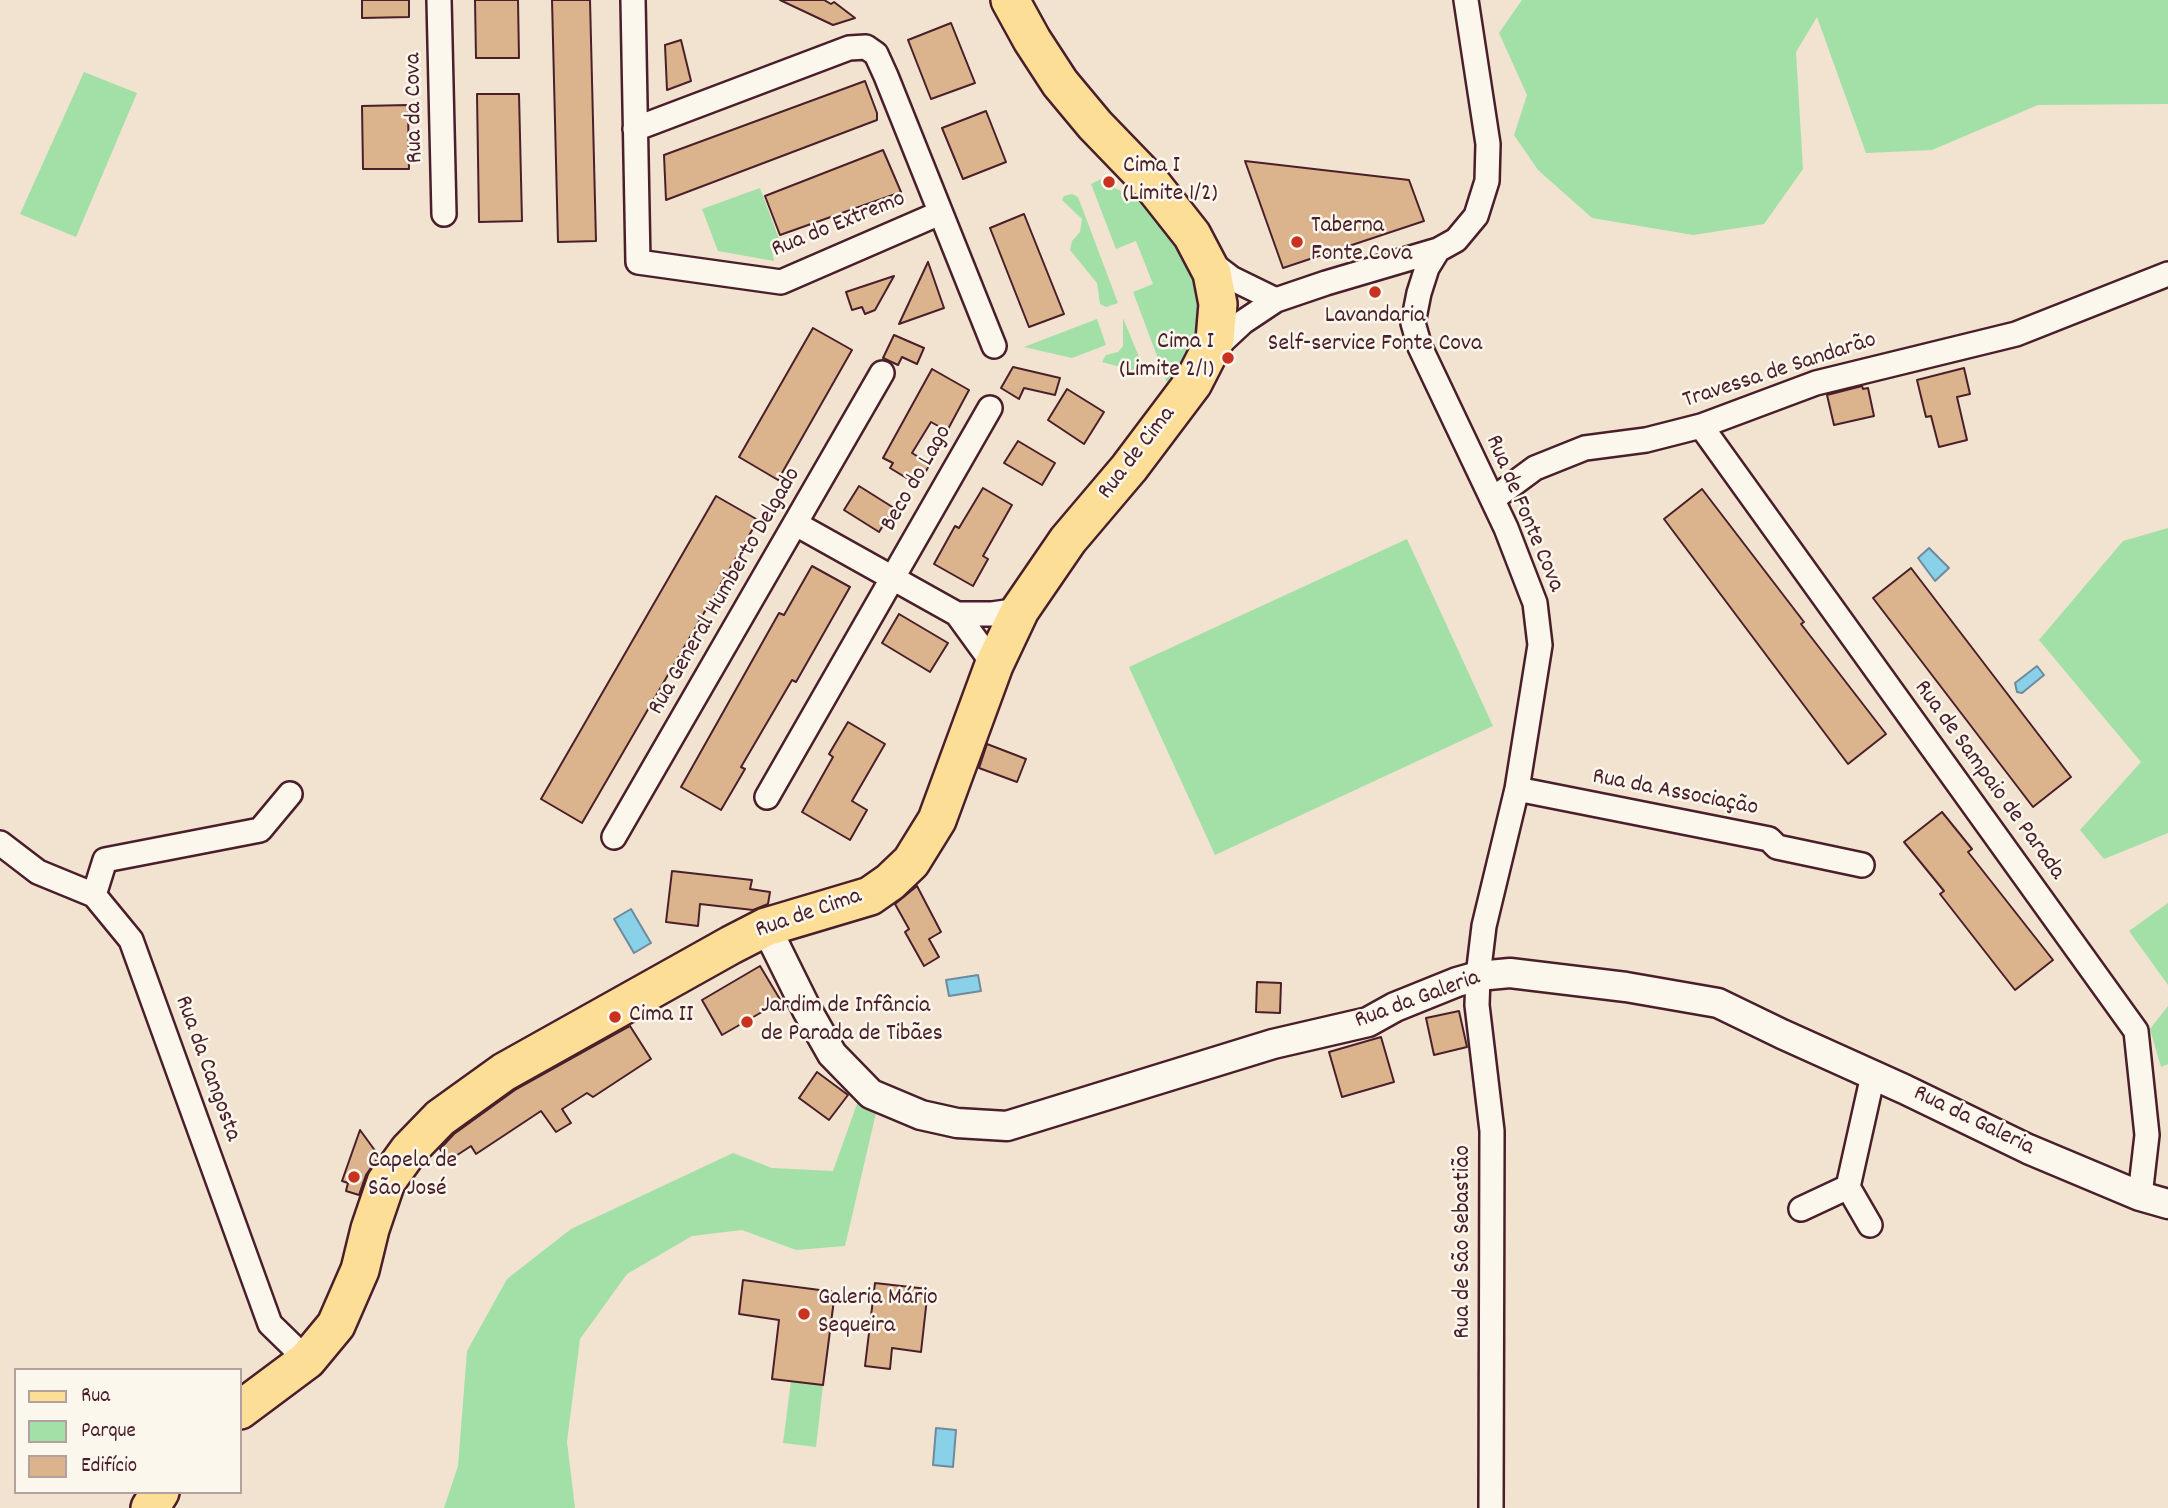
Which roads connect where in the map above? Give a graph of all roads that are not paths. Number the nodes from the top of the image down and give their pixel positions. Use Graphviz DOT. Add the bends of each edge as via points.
graph roads {
  1 [pos="439,0"];
  2 [pos="633,0"];
  3 [pos="1010,0"];
  4 [pos="1466,0"];
  5 [pos="635,129"];
  6 [pos="940,213"];
  7 [pos="444,214"];
  8 [pos="1438,250"];
  9 [pos="1203,257"];
  10 [pos="2168,274"];
  11 [pos="1276,300"];
  12 [pos="994,346"];
  13 [pos="1205,360"];
  14 [pos="882,373"];
  15 [pos="990,408"];
  16 [pos="1701,426"];
  17 [pos="1493,499"];
  18 [pos="796,524"];
  19 [pos="892,576"];
  20 [pos="1020,610"];
  21 [pos="957,614"];
  22 [pos="995,665"];
  23 [pos="1517,789"];
  24 [pos="290,794"];
  25 [pos="767,797"];
  26 [pos="614,837"];
  27 [pos="0,843"];
  28 [pos="1862,865"];
  29 [pos="94,895"];
  30 [pos="766,927"];
  31 [pos="1478,976"];
  32 [pos="1873,1075"];
  33 [pos="1848,1188"];
  34 [pos="2140,1196"];
  35 [pos="2168,1204"];
  36 [pos="1801,1209"];
  37 [pos="1870,1225"];
  38 [pos="307,1360"];
  39 [pos="242,1409"];
  40 [pos="1491,1508"];
  1 -- 7 [label="street, Rua da Cova"];
  2 -- 5 [label="street, Rua do Extremo"];
  3 -- 9 [label="main road, Rua de Cima" via="1060,83 1151,183 1192,235"];
  4 -- 8 [label="street" via="1488,144 1487,181 1476,216 1456,240"];
  5 -- 6 [label="street, Rua do Extremo" via="849,48 866,47 881,65"];
  5 -- 6 [label="street, Rua do Extremo" via="638,262 782,282"];
  6 -- 12 [label="street, Rua do Extremo"];
  8 -- 11 [label="street"];
  8 -- 17 [label="street, Rua de Fonte Cova" via="1427,268 1413,323 1420,347"];
  9 -- 11 [label="street" via="1231,278"];
  9 -- 13 [label="main road, Rua de Cima" via="1212,273 1218,304 1215,340"];
  10 -- 16 [label="street, Travessa de Sandarão" via="2015,334 1816,383"];
  11 -- 13 [label="street" via="1229,333"];
  13 -- 20 [label="main road, Rua de Cima" via="1193,383 1068,540"];
  14 -- 18 [label="street, Rua General Humberto Delgado"];
  15 -- 19 [label="street, Beco do Lago"];
  16 -- 17 [label="street, Travessa de Sandarão" via="1646,440 1585,447 1535,468"];
  16 -- 34 [label="street, Rua de Sampaio de Parada" via="2136,1031 2147,1135"];
  17 -- 23 [label="street, Rua de Fonte Cova" via="1535,603 1540,645"];
  18 -- 19 [label="street"];
  18 -- 26 [label="street, Rua General Humberto Delgado"];
  19 -- 21 [label="street"];
  19 -- 25 [label="street, Beco do Lago"];
  20 -- 21 [label="street"];
  20 -- 22 [label="main road, Rua de Cima"];
  21 -- 22 [label="street"];
  22 -- 30 [label="main road, Rua de Cima" via="937,820 911,862 870,896"];
  23 -- 28 [label="street, Rua da Associação" via="1769,839 1777,847"];
  23 -- 31 [label="street, Rua de Fonte Cova" via="1484,926"];
  24 -- 29 [label="street" via="260,830 105,860"];
  27 -- 29 [label="street, Rua da Cangosta" via="38,872"];
  29 -- 38 [label="street, Rua da Cangosta" via="131,940 270,1324"];
  30 -- 31 [label="street, Rua da Galeria" via="832,1054 870,1094 921,1115 957,1123 1007,1126 1273,1044 1368,1022"];
  30 -- 38 [label="main road, Rua de Cima" via="504,1072 440,1118 386,1182 360,1270 336,1325"];
  31 -- 32 [label="street, Rua da Galeria" via="1510,973 1718,1003"];
  31 -- 40 [label="street, Rua de São Sebastião" via="1476,1005 1492,1131"];
  32 -- 33 [label="street"];
  32 -- 34 [label="street, Rua da Galeria"];
  33 -- 36 [label="street"];
  33 -- 37 [label="street"];
  34 -- 35 [label="street, Rua da Galeria"];
  38 -- 39 [label="main road, Rua de Cima"];
}
